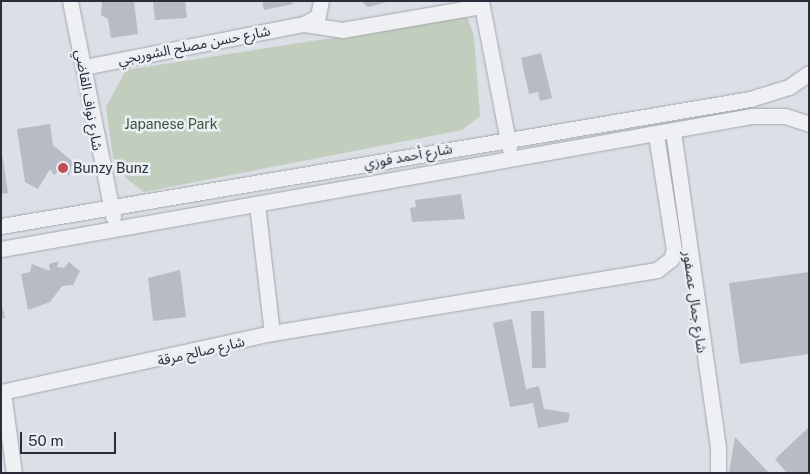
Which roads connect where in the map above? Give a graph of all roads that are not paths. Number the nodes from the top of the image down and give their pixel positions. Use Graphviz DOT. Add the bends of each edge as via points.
graph roads {
  1 [pos="70,1"];
  2 [pos="321,1"];
  3 [pos="481,4"];
  4 [pos="304,24"];
  5 [pos="84,67"];
  6 [pos="809,72"];
  7 [pos="750,99"];
  8 [pos="752,116"];
  9 [pos="809,124"];
  10 [pos="674,131"];
  11 [pos="656,134"];
  12 [pos="507,138"];
  13 [pos="511,157"];
  14 [pos="257,204"];
  15 [pos="111,208"];
  16 [pos="1,226"];
  17 [pos="116,228"];
  18 [pos="1,249"];
  19 [pos="272,334"];
  20 [pos="2,392"];
  21 [pos="14,473"];
  22 [pos="718,473"];
  1 -- 5 [label="street, شارع نواف القاضي"];
  2 -- 4 [label="street" via="318,16"];
  3 -- 4 [label="street, شارع حسن مصلح الشوربجي" via="342,30"];
  3 -- 12 [label="street"];
  4 -- 5 [label="street, شارع حسن مصلح الشوربجي"];
  5 -- 15 [label="street, شارع نواف القاضي"];
  6 -- 7 [label="street, شارع أحمد فوزي" via="789,87"];
  7 -- 8 [label="street"];
  7 -- 12 [label="street, شارع أحمد فوزي" via="607,126"];
  8 -- 9 [label="street, شارع أحمد فوزي" via="785,116"];
  8 -- 10 [label="street, شارع أحمد فوزي"];
  10 -- 11 [label="street, شارع أحمد فوزي"];
  10 -- 22 [label="street, شارع جمال عصفور" via="718,448"];
  11 -- 13 [label="street, شارع أحمد فوزي"];
  11 -- 19 [label="street, شارع صالح مرقة" via="674,250 671,259 657,270"];
  12 -- 13 [label="street"];
  12 -- 15 [label="street, شارع أحمد فوزي"];
  13 -- 14 [label="street, شارع أحمد فوزي"];
  14 -- 17 [label="street, شارع أحمد فوزي"];
  14 -- 19 [label="street"];
  15 -- 16 [label="street, شارع أحمد فوزي"];
  15 -- 17 [label="street, شارع نواف القاضي"];
  17 -- 18 [label="street, شارع أحمد فوزي"];
  19 -- 20 [label="street, شارع صالح مرقة"];
  20 -- 21 [label="street"];
}
